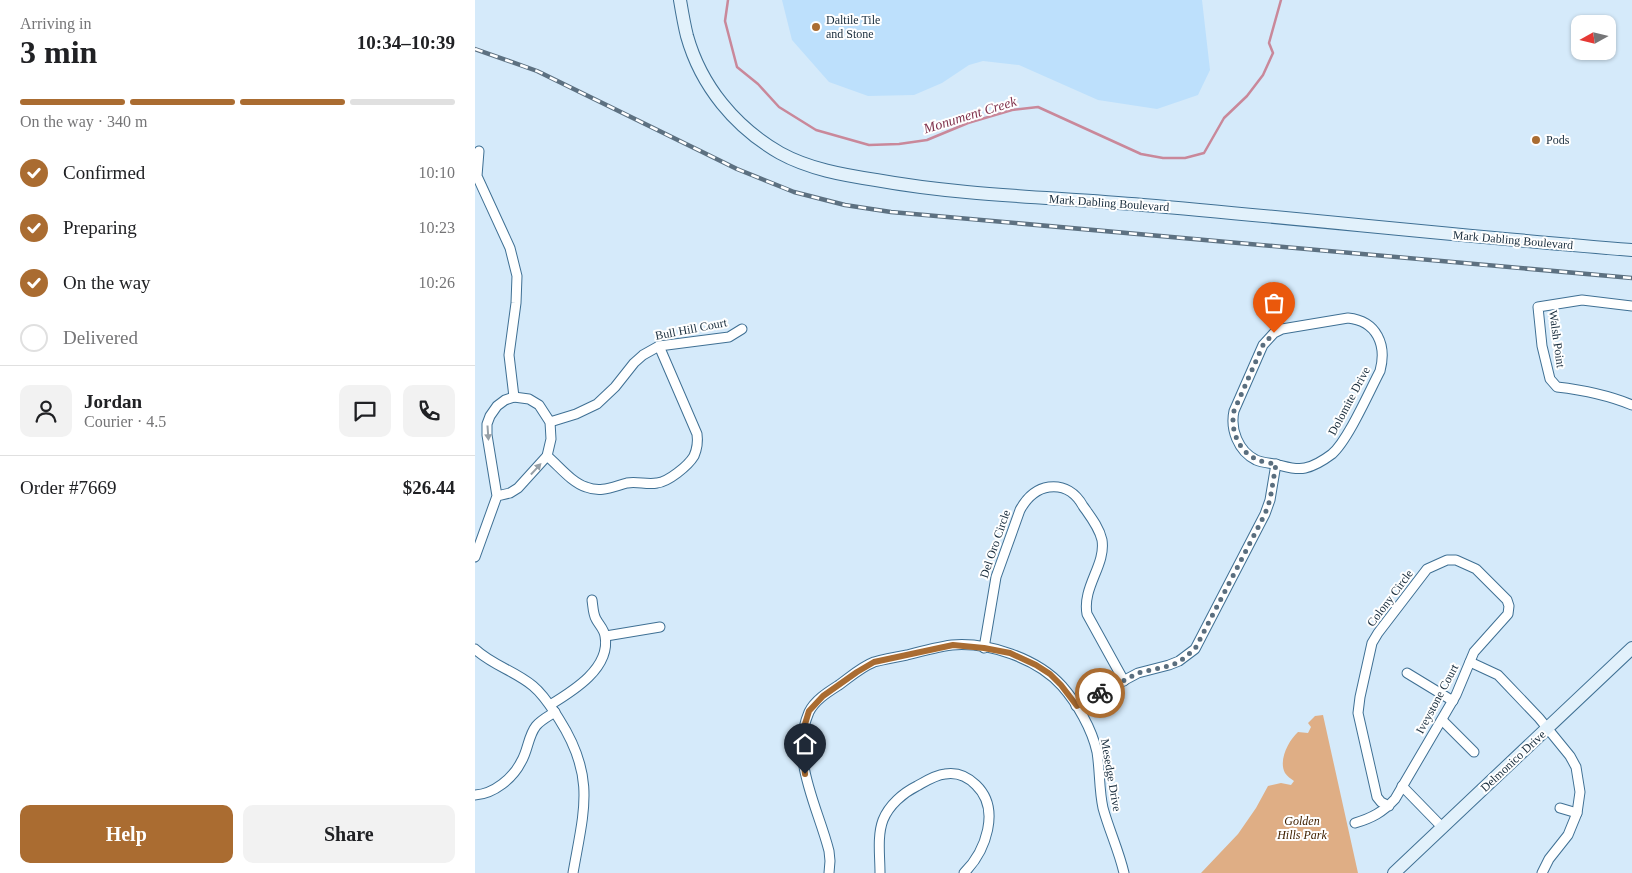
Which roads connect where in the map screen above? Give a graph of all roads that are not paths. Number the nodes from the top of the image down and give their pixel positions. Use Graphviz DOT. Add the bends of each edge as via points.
graph roads {
  1 [pos="679,0"];
  2 [pos="479,151"];
  3 [pos="1632,250"];
  4 [pos="1632,306"];
  5 [pos="742,329"];
  6 [pos="659,346"];
  7 [pos="514,397"];
  8 [pos="1632,405"];
  9 [pos="550,422"];
  10 [pos="547,456"];
  11 [pos="1276,464"];
  12 [pos="497,496"];
  13 [pos="475,557"];
  14 [pos="592,600"];
  15 [pos="660,627"];
  16 [pos="605,636"];
  17 [pos="984,648"];
  18 [pos="475,649"];
  19 [pos="1631,653"];
  20 [pos="479,659"];
  21 [pos="1470,662"];
  22 [pos="1407,673"];
  23 [pos="1124,681"];
  24 [pos="1453,701"];
  25 [pos="1077,706"];
  26 [pos="553,708"];
  27 [pos="1442,720"];
  28 [pos="1547,728"];
  29 [pos="1474,752"];
  30 [pos="1402,786"];
  31 [pos="475,795"];
  32 [pos="1389,806"];
  33 [pos="1560,808"];
  34 [pos="1577,813"];
  35 [pos="1355,823"];
  36 [pos="1443,827"];
  37 [pos="574,872"];
  38 [pos="829,873"];
  39 [pos="880,873"];
  40 [pos="965,873"];
  41 [pos="1125,873"];
  42 [pos="1394,873"];
  43 [pos="1542,873"];
  1 -- 3 [label="street, Mark Dabling Boulevard" via="696,60 725,108 780,153 808,165 847,175 939,190 1141,204"];
  2 -- 7 [label="street" via="477,176 509,248 517,276 509,354"];
  4 -- 8 [label="street, Walsh Point" via="1582,300 1538,307 1550,379 1557,387 1578,389"];
  5 -- 6 [label="street, Bull Hill Court" via="729,337"];
  6 -- 9 [label="street, Bull Hill Court" via="634,363 597,404"];
  6 -- 10 [label="street" via="697,434 697,445 690,461 664,482 635,482 601,490 578,484"];
  7 -- 9 [label="street" via="529,399 539,405"];
  7 -- 12 [label="street, one-way" via="497,406 487,424"];
  9 -- 10 [label="street"];
  12 -- 10 [label="street, one-way" via="518,488"];
  11 -- 11 [label="street, Dolomite Drive" via="1295,468 1313,466 1341,444 1383,359 1379,338 1367,324 1348,318 1282,330 1274,333 1263,345 1234,411 1233,429 1250,456"];
  11 -- 23 [label="street" via="1265,514 1195,649 1179,662 1138,673"];
  12 -- 13 [label="street"];
  14 -- 16 [label="street" via="595,618"];
  15 -- 16 [label="street"];
  16 -- 26 [label="street" via="598,665"];
  17 -- 23 [label="street, Del Oro Circle" via="996,577 1019,510 1039,490 1059,487 1078,497 1101,538 1101,556 1085,605"];
  17 -- 25 [label="street, Mesedge Drive" via="1010,653 1036,665 1061,685"];
  17 -- 38 [label="street, Mesedge Drive" via="953,645 874,662 823,696 809,711 803,759 829,851"];
  18 -- 20 [label="street"];
  19 -- 28 [label="street, Delmonico Drive"];
  20 -- 26 [label="street" via="531,684"];
  21 -- 24 [label="street, Iveystone Court"];
  21 -- 28 [label="street, Iveystone Court" via="1498,675"];
  21 -- 32 [label="street, Colony Circle" via="1480,644 1509,614 1509,606 1507,600 1476,569 1456,560 1447,560 1427,569 1372,643 1358,713 1377,797"];
  22 -- 24 [label="street"];
  23 -- 25 [label="street"];
  24 -- 27 [label="street, Iveystone Court"];
  25 -- 41 [label="street, Mesedge Drive" via="1095,746 1103,806"];
  26 -- 31 [label="street" via="531,735 522,762 513,774 497,788"];
  26 -- 37 [label="street" via="578,754 585,787"];
  27 -- 29 [label="street"];
  27 -- 30 [label="street, Iveystone Court"];
  28 -- 34 [label="street, Iveystone Court" via="1576,767 1580,792"];
  28 -- 36 [label="street, Delmonico Drive"];
  30 -- 32 [label="street, Iveystone Court"];
  30 -- 36 [label="street"];
  32 -- 35 [label="street" via="1378,815"];
  33 -- 34 [label="street"];
  34 -- 43 [label="street, Iveystone Court" via="1568,835"];
  36 -- 42 [label="street, Delmonico Drive"];
  39 -- 40 [label="street" via="880,837 889,808 910,789 946,774 967,776 983,791 988,804 985,842"];
}
